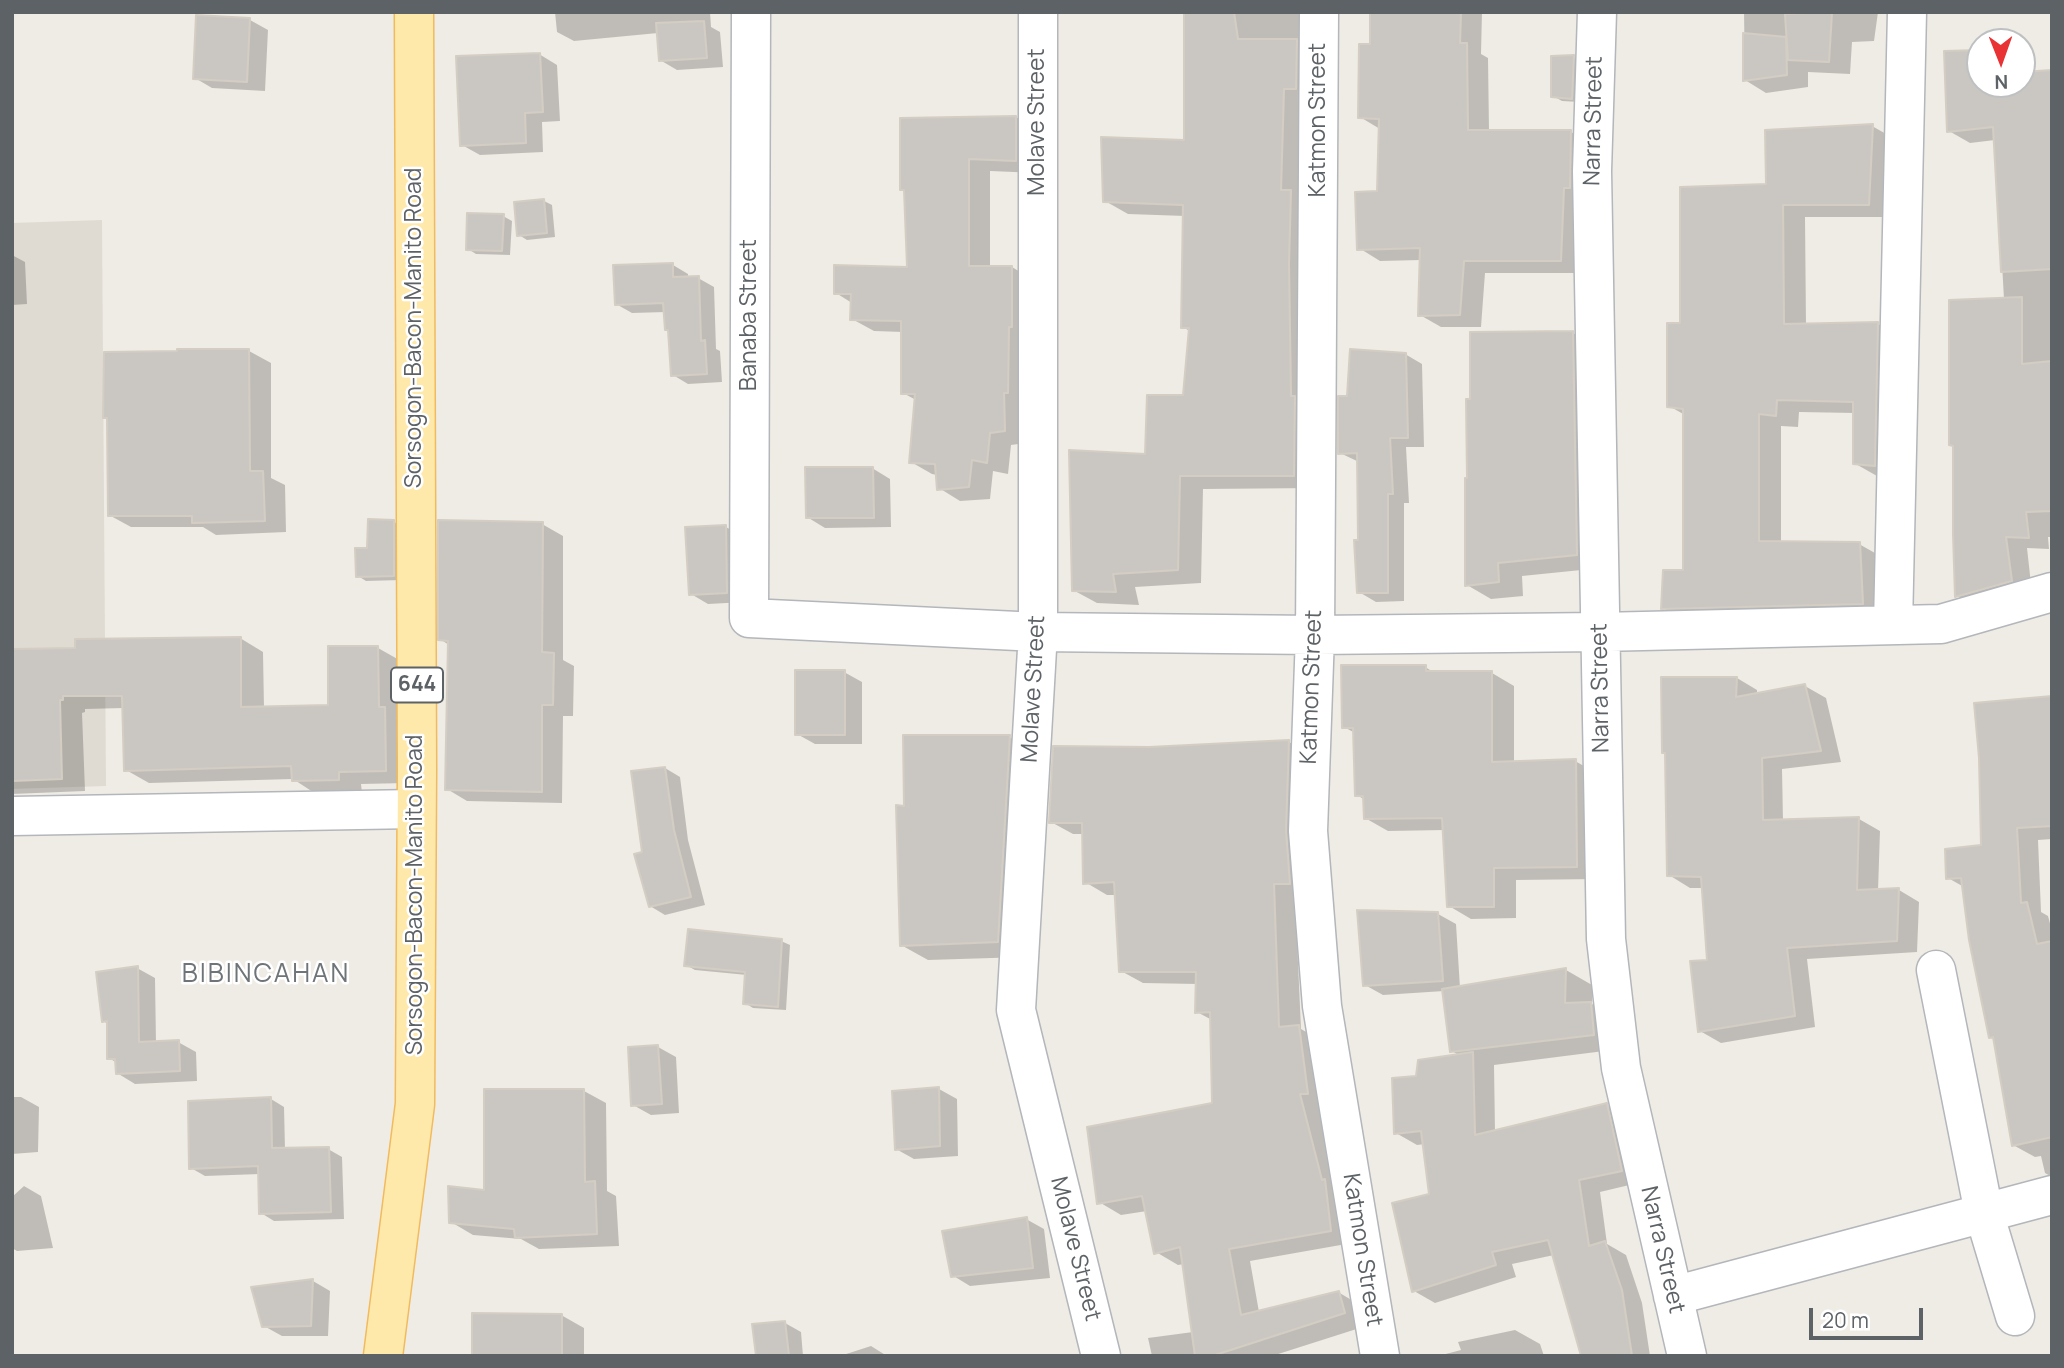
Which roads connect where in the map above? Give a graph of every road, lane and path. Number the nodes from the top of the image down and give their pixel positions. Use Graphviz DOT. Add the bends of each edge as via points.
graph roads {
  1 [pos="414,12"];
  2 [pos="751,12"];
  3 [pos="1038,12"];
  4 [pos="1319,12"];
  5 [pos="1597,12"];
  6 [pos="1907,12"];
  7 [pos="2052,592"];
  8 [pos="1893,625"];
  9 [pos="1038,632"];
  10 [pos="1600,632"];
  11 [pos="1315,635"];
  12 [pos="416,809"];
  13 [pos="12,816"];
  14 [pos="1936,970"];
  15 [pos="2052,1195"];
  16 [pos="1984,1213"];
  17 [pos="1673,1296"];
  18 [pos="2015,1316"];
  19 [pos="383,1356"];
  20 [pos="1101,1356"];
  21 [pos="1380,1356"];
  22 [pos="1688,1356"];
  1 -- 12 [label="main road, Sorsogon-Bacon-Manito Road / 644"];
  2 -- 9 [label="street, Banaba Street" via="749,618"];
  3 -- 9 [label="street, Molave Street"];
  4 -- 11 [label="street, Katmon Street"];
  5 -- 10 [label="street, Narra Street" via="1592,171"];
  6 -- 8 [label="street"];
  7 -- 8 [label="street" via="1941,624"];
  8 -- 10 [label="street"];
  9 -- 11 [label="street"];
  9 -- 20 [label="street, Molave Street" via="1016,1010"];
  10 -- 11 [label="street"];
  10 -- 17 [label="street, Narra Street" via="1606,939 1621,1068"];
  11 -- 21 [label="street, Katmon Street" via="1308,831 1322,1006"];
  12 -- 13 [label="street"];
  12 -- 19 [label="main road, Sorsogon-Bacon-Manito Road / 644" via="415,1104"];
  14 -- 16 [label="street"];
  15 -- 16 [label="street"];
  16 -- 17 [label="street"];
  16 -- 18 [label="street"];
  17 -- 22 [label="street, Narra Street"];
}
